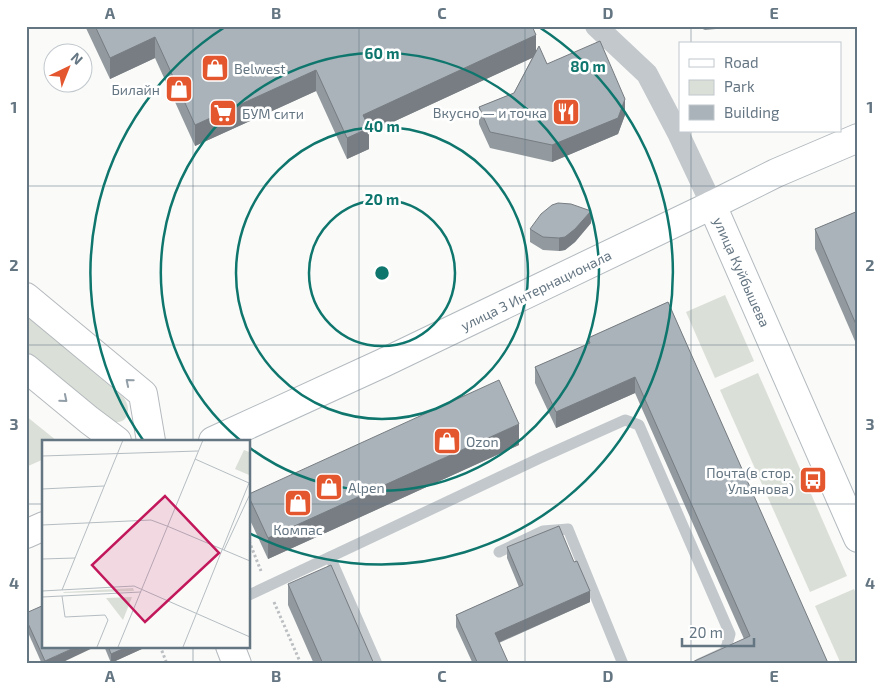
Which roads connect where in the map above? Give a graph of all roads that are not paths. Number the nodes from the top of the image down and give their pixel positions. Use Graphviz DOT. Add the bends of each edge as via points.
graph roads {
  1 [pos="596,26"];
  2 [pos="858,138"];
  3 [pos="712,206"];
  4 [pos="26,296"];
  5 [pos="26,368"];
  6 [pos="116,440"];
  7 [pos="151,440"];
  8 [pos="215,440"];
  9 [pos="42,527"];
  10 [pos="26,534"];
  11 [pos="858,538"];
  12 [pos="499,552"];
  13 [pos="330,557"];
  14 [pos="250,595"];
  15 [pos="377,664"];
  16 [pos="623,664"];
  17 [pos="699,664"];
  1 -- 3 [label="street, улица Куйбышева" via="647,74"];
  2 -- 3 [label="main road, улица 3 Интернационала" via="776,173"];
  3 -- 8 [label="main road, улица 3 Интернационала"];
  3 -- 11 [label="main road, улица Куйбышева"];
  7 -- 4 [label="main road, one-way" via="143,394"];
  5 -- 6 [label="main road, one-way"];
  9 -- 10 [label="main road"];
  12 -- 16 [label="lane" via="543,531 568,529"];
  13 -- 14 [label="lane"];
  13 -- 15 [label="lane"];
  13 -- 17 [label="lane" via="625,420 639,425 730,634 725,652"];
}
